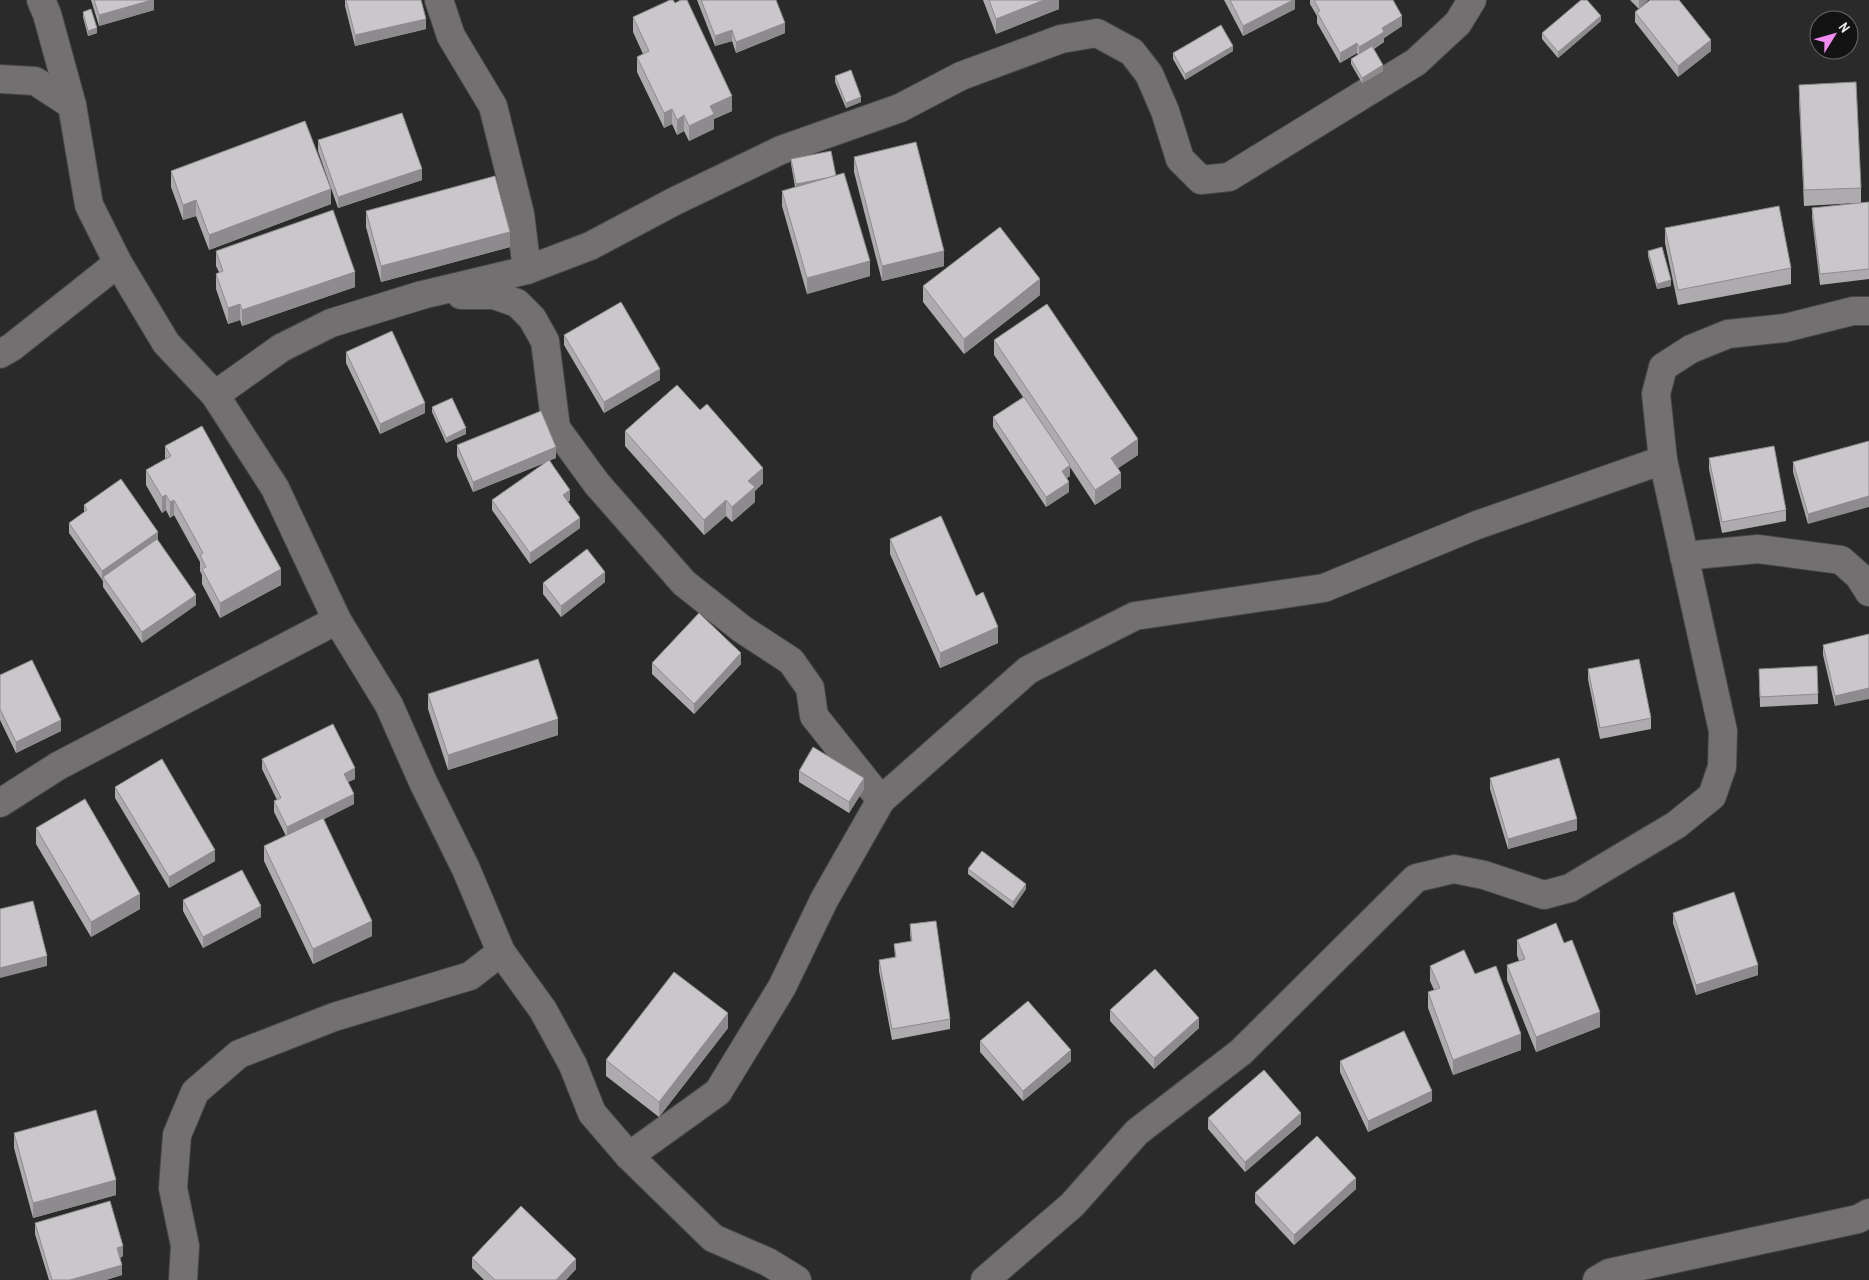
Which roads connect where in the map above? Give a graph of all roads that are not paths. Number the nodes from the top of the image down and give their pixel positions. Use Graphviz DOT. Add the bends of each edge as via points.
graph roads {
  1 [pos="41,0"];
  2 [pos="439,0"];
  3 [pos="1472,0"];
  4 [pos="0,79"];
  5 [pos="72,106"];
  6 [pos="118,263"];
  7 [pos="527,270"];
  8 [pos="422,295"];
  9 [pos="1869,311"];
  10 [pos="0,354"];
  11 [pos="215,395"];
  12 [pos="1662,460"];
  13 [pos="1684,556"];
  14 [pos="1869,592"];
  15 [pos="337,620"];
  16 [pos="881,800"];
  17 [pos="0,803"];
  18 [pos="501,952"];
  19 [pos="629,1156"];
  20 [pos="1869,1213"];
  21 [pos="183,1280"];
  22 [pos="796,1280"];
  23 [pos="985,1280"];
  24 [pos="1597,1280"];
  1 -- 5 [label="street"];
  2 -- 7 [label="street" via="451,36 493,106 520,214"];
  3 -- 7 [label="street" via="1458,22 1416,62 1229,176 1201,180 1180,159 1149,74 1132,52 1097,33 1061,39 961,76 900,108 781,150 590,246"];
  4 -- 5 [label="street" via="34,81"];
  5 -- 6 [label="street" via="89,205"];
  6 -- 10 [label="street"];
  6 -- 11 [label="street" via="166,343"];
  7 -- 8 [label="street"];
  8 -- 11 [label="street" via="331,323 282,348"];
  8 -- 16 [label="street" via="494,295 518,303 532,318 545,341 556,428 597,484 684,583 742,629 791,661 810,688 814,716"];
  9 -- 12 [label="street" via="1853,311 1785,328 1728,334 1691,349 1663,367 1656,394"];
  11 -- 15 [label="street" via="275,488"];
  12 -- 13 [label="street"];
  12 -- 16 [label="street" via="1477,525 1324,588 1135,616 1028,670"];
  13 -- 14 [label="street" via="1758,550 1841,560 1859,576"];
  13 -- 23 [label="street" via="1723,731 1722,767 1712,796 1676,825 1570,888 1544,895 1484,875 1454,869 1416,878 1241,1052 1137,1132 1072,1205"];
  15 -- 17 [label="street" via="58,766"];
  15 -- 18 [label="street" via="389,705"];
  16 -- 19 [label="street" via="824,900 782,988 718,1092"];
  18 -- 19 [label="street" via="543,1010 573,1065 592,1113"];
  18 -- 21 [label="street" via="470,976 334,1017 239,1054 195,1092 177,1135 173,1188 185,1246"];
  19 -- 22 [label="street" via="714,1238 768,1262"];
  20 -- 24 [label="street" via="1858,1219 1609,1273"];
}
